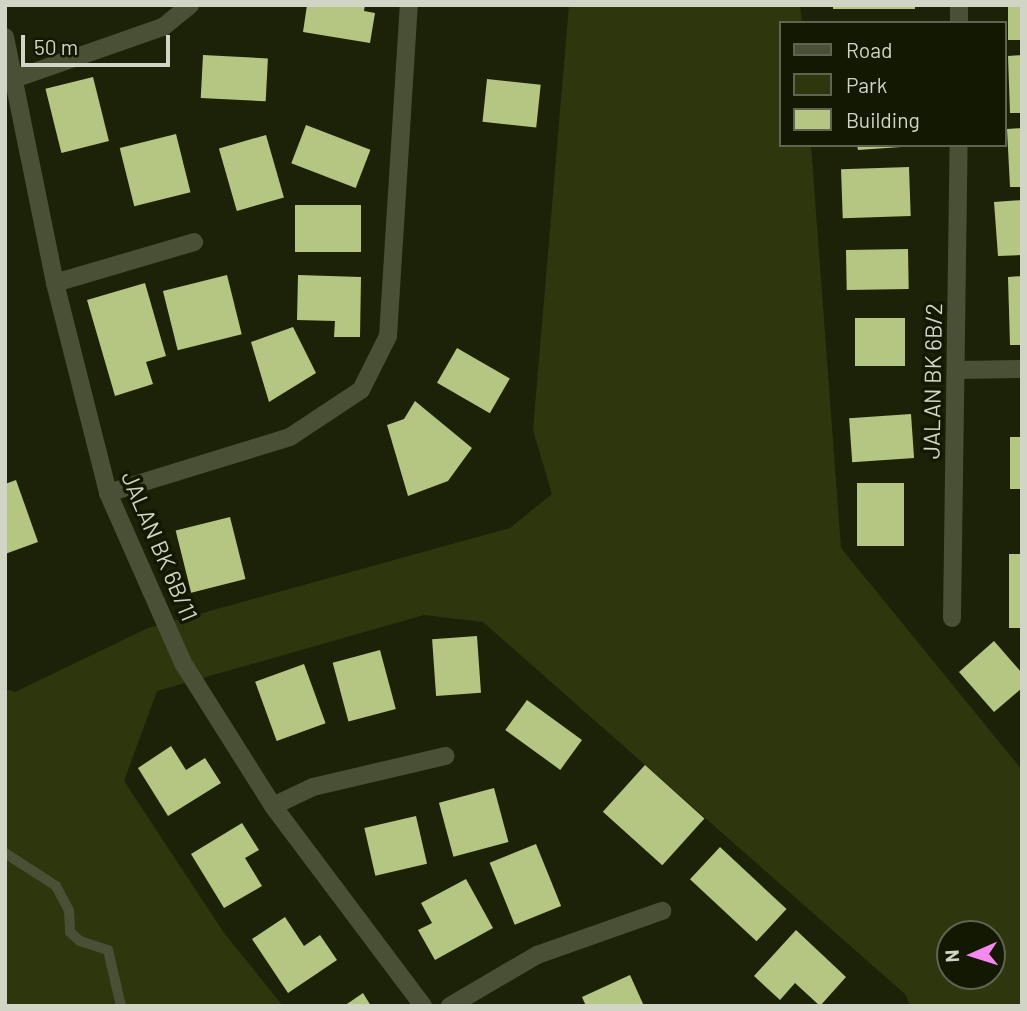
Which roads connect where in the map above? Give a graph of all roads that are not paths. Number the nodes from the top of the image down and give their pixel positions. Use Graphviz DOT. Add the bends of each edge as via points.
graph roads {
  1 [pos="190,5"];
  2 [pos="409,5"];
  3 [pos="5,37"];
  4 [pos="16,78"];
  5 [pos="959,147"];
  6 [pos="194,242"];
  7 [pos="55,283"];
  8 [pos="1022,369"];
  9 [pos="958,370"];
  10 [pos="108,493"];
  11 [pos="952,618"];
  12 [pos="445,756"];
  13 [pos="273,806"];
  14 [pos="5,853"];
  15 [pos="662,911"];
  16 [pos="121,1006"];
  17 [pos="423,1006"];
  18 [pos="450,1006"];
  1 -- 4 [label="street" via="163,27"];
  2 -- 10 [label="street" via="388,336 361,390 290,437"];
  3 -- 4 [label="street, JALAN BK 6B/11"];
  4 -- 7 [label="street, JALAN BK 6B/11"];
  5 -- 9 [label="street, JALAN BK 6B/2"];
  6 -- 7 [label="street"];
  7 -- 10 [label="street, JALAN BK 6B/11"];
  8 -- 9 [label="street"];
  9 -- 11 [label="street, JALAN BK 6B/2"];
  10 -- 13 [label="street, JALAN BK 6B/11" via="183,663"];
  12 -- 13 [label="street" via="313,787"];
  13 -- 17 [label="street, JALAN BK 6B/11"];
  14 -- 16 [label="lane" via="56,886 69,910 70,932 80,941 108,950"];
  15 -- 18 [label="street" via="537,955"];
}
